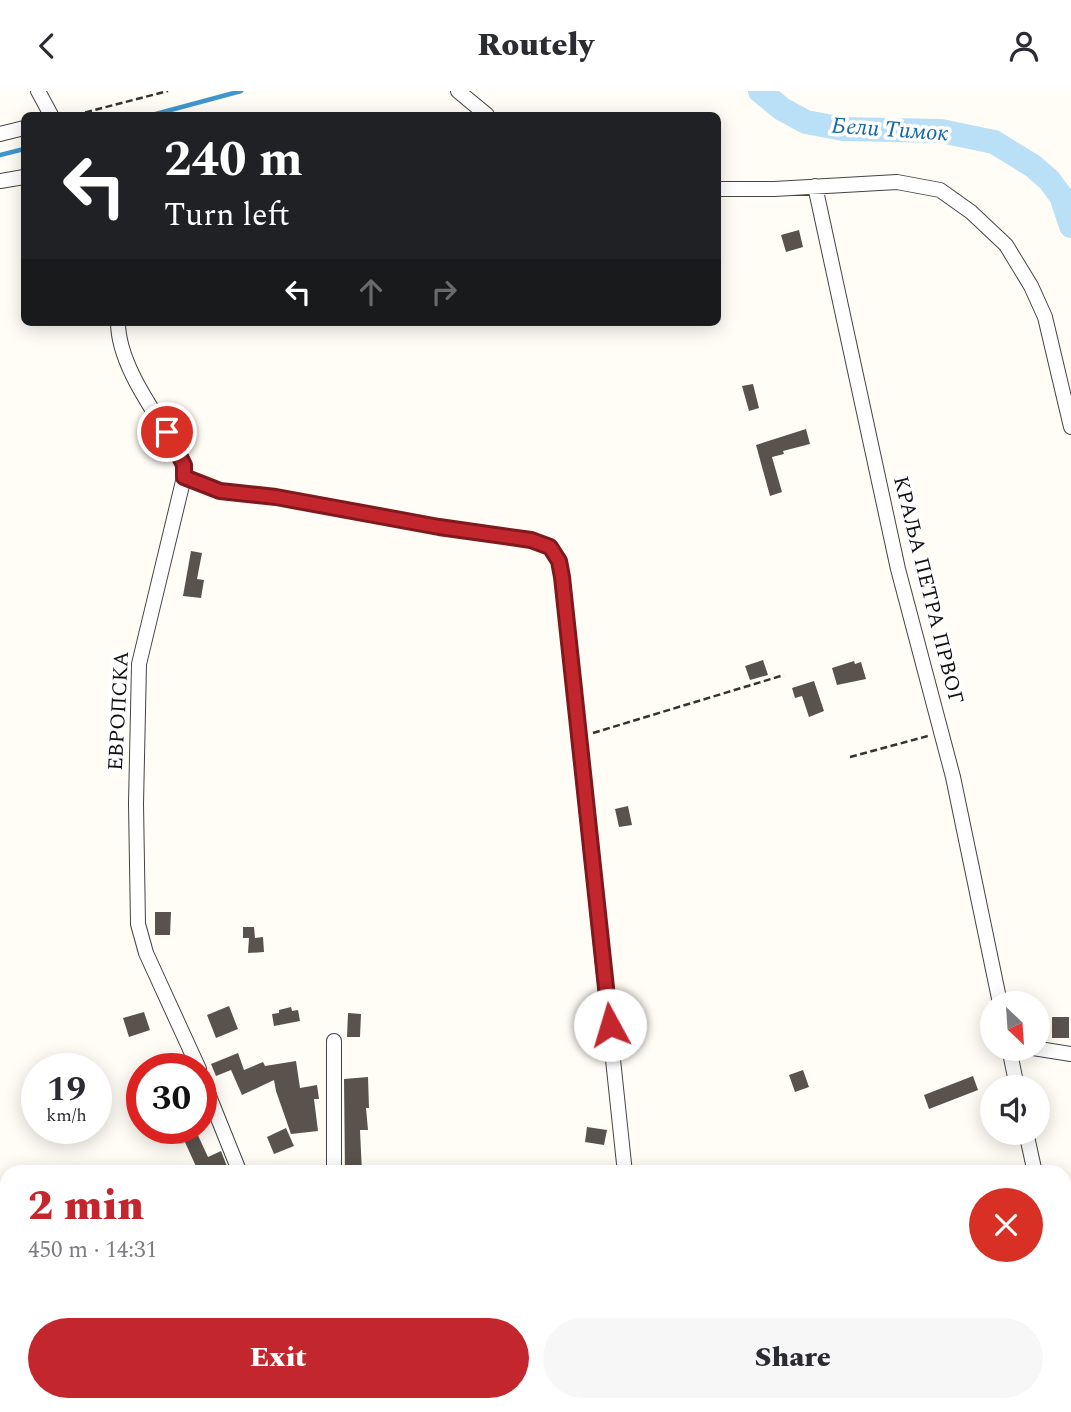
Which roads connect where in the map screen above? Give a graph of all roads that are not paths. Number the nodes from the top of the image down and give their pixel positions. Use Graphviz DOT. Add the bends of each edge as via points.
graph roads {
  1 [pos="38,91"];
  2 [pos="458,91"];
  3 [pos="49,112"];
  4 [pos="484,112"];
  5 [pos="21,129"];
  6 [pos="0,134"];
  7 [pos="21,178"];
  8 [pos="0,181"];
  9 [pos="815,186"];
  10 [pos="721,189"];
  11 [pos="118,326"];
  12 [pos="1071,427"];
  13 [pos="184,477"];
  14 [pos="997,991"];
  15 [pos="334,1041"];
  16 [pos="1050,1051"];
  17 [pos="192,1053"];
  18 [pos="1071,1054"];
  19 [pos="217,1116"];
  20 [pos="1029,1145"];
  21 [pos="237,1165"];
  22 [pos="334,1165"];
  23 [pos="624,1165"];
  24 [pos="1033,1165"];
  1 -- 3 [label="street"];
  2 -- 4 [label="street"];
  5 -- 6 [label="street"];
  7 -- 8 [label="street"];
  9 -- 10 [label="street"];
  9 -- 12 [label="street" via="897,182 940,190 971,212 1006,245 1031,286 1045,317"];
  9 -- 14 [label="street, КРАЉА ПЕТРА ПРВОГ" via="898,569 941,732"];
  11 -- 13 [label="street, ЕВРОПСКА" via="118,341 128,365 179,452"];
  13 -- 17 [label="street, ЕВРОПСКА" via="139,664 136,804 138,924 146,953"];
  13 -- 23 [label="street" via="220,491 531,540 550,547 559,561"];
  15 -- 22 [label="street"];
  16 -- 18 [label="street"];
  19 -- 21 [label="street"];
  20 -- 24 [label="street"];
}
